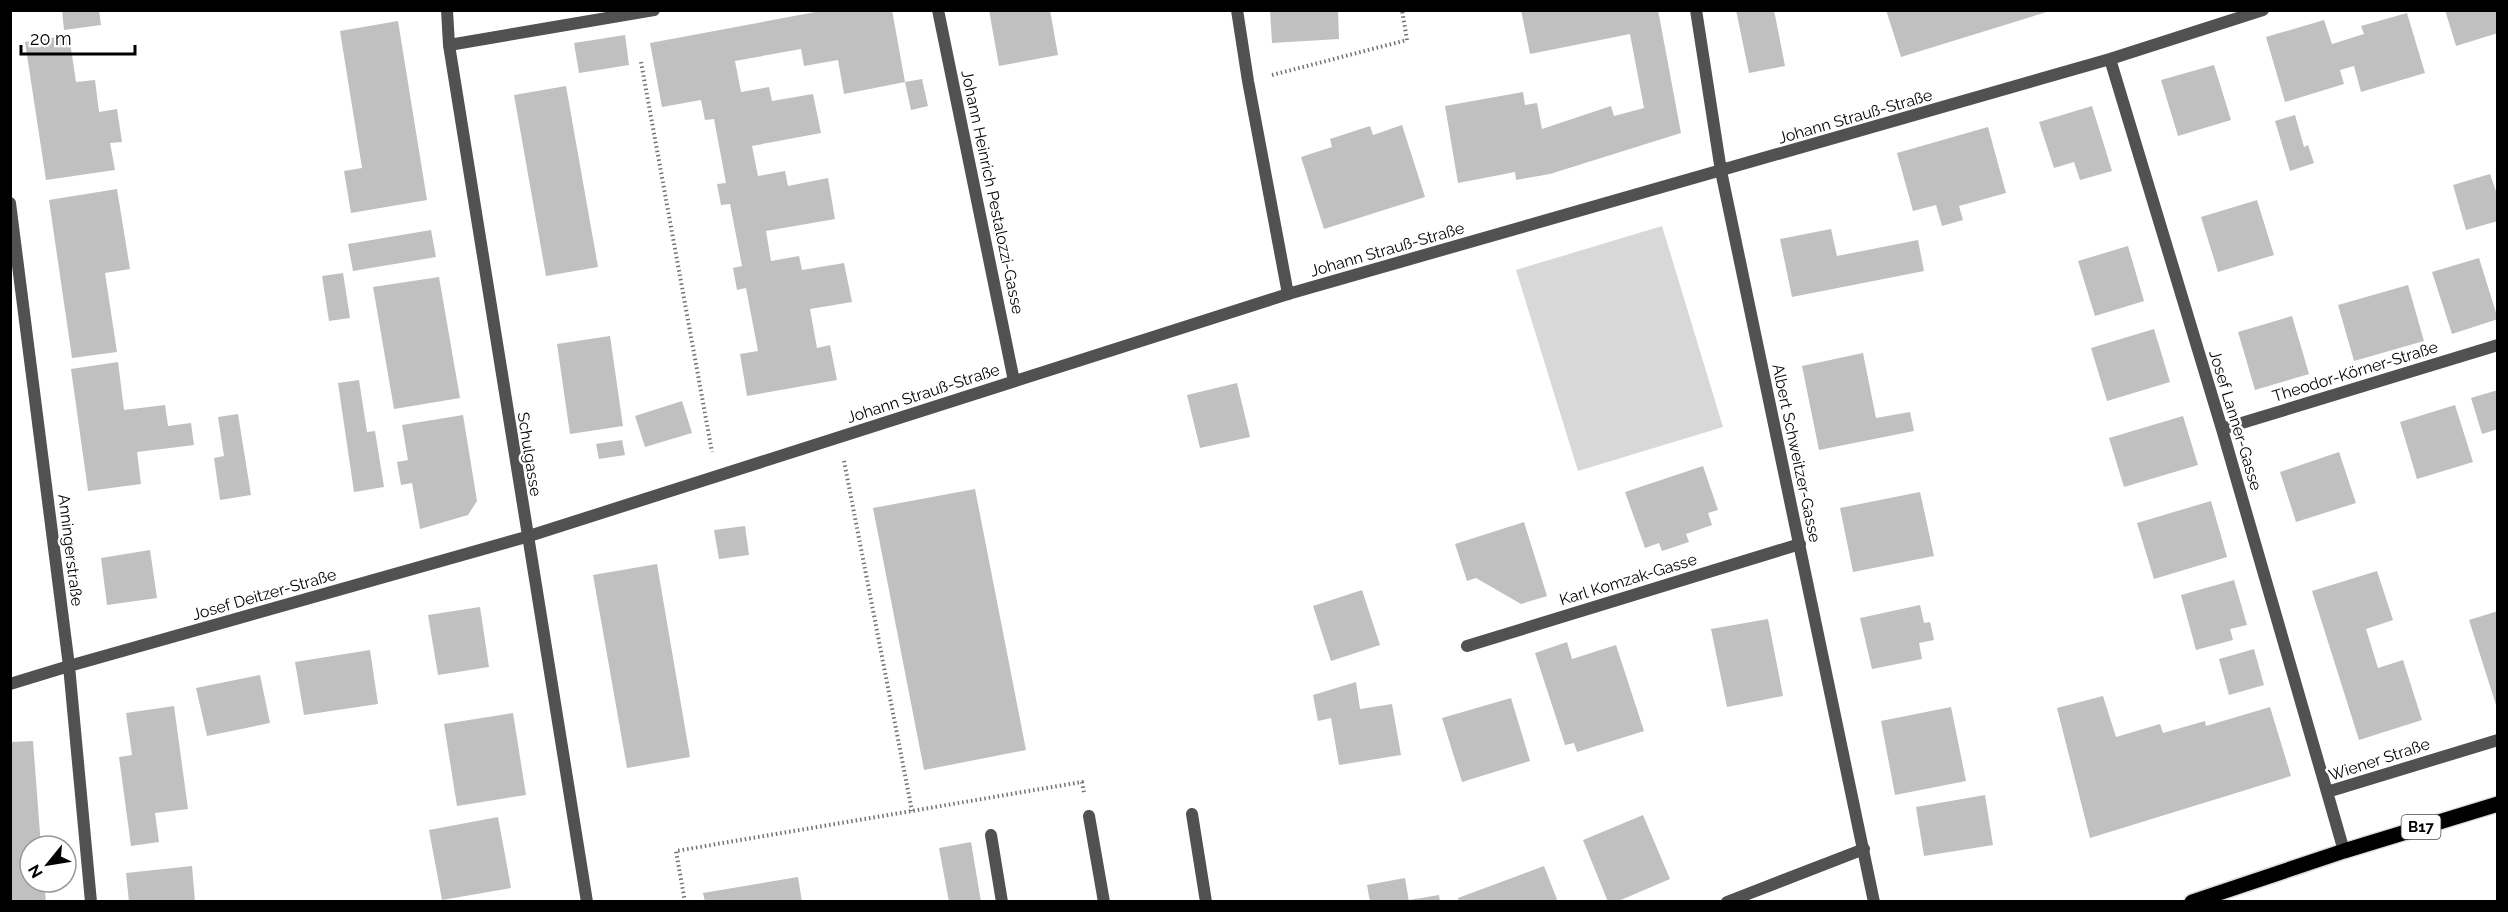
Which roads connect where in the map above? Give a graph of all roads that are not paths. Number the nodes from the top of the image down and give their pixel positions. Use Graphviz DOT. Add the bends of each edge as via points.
graph roads {
  1 [pos="447,10"];
  2 [pos="654,10"];
  3 [pos="939,10"];
  4 [pos="1237,10"];
  5 [pos="1696,10"];
  6 [pos="2263,10"];
  7 [pos="448,45"];
  8 [pos="2110,59"];
  9 [pos="1721,171"];
  10 [pos="10,203"];
  11 [pos="1288,294"];
  12 [pos="2498,345"];
  13 [pos="1014,381"];
  14 [pos="2222,429"];
  15 [pos="526,537"];
  16 [pos="1800,544"];
  17 [pos="1467,646"];
  18 [pos="69,666"];
  19 [pos="10,684"];
  20 [pos="2498,740"];
  21 [pos="2327,792"];
  22 [pos="2498,804"];
  23 [pos="1192,814"];
  24 [pos="1089,816"];
  25 [pos="991,835"];
  26 [pos="1864,849"];
  27 [pos="2344,851"];
  28 [pos="91,902"];
  29 [pos="587,902"];
  30 [pos="1002,902"];
  31 [pos="1104,902"];
  32 [pos="1206,902"];
  33 [pos="1727,902"];
  34 [pos="1874,902"];
  35 [pos="2192,902"];
  1 -- 7 [label="street, Schulgasse"];
  2 -- 7 [label="street"];
  3 -- 13 [label="street, Johann Heinrich Pestalozzi-Gasse"];
  4 -- 11 [label="street"];
  5 -- 9 [label="street, Albert Schweitzer-Gasse"];
  6 -- 8 [label="street, Johann Strauß-Straße"];
  7 -- 15 [label="street, Schulgasse"];
  8 -- 9 [label="street, Johann Strauß-Straße"];
  8 -- 14 [label="street, Josef Lanner-Gasse"];
  9 -- 11 [label="street, Johann Strauß-Straße"];
  9 -- 16 [label="street, Albert Schweitzer-Gasse"];
  10 -- 18 [label="street, Anningerstraße"];
  11 -- 13 [label="street, Johann Strauß-Straße"];
  12 -- 14 [label="street, Theodor-Körner-Straße"];
  13 -- 15 [label="street, Johann Strauß-Straße"];
  14 -- 21 [label="street, Josef Lanner-Gasse"];
  15 -- 18 [label="street, Josef Deitzer-Straße"];
  15 -- 29 [label="street, Schulgasse"];
  16 -- 17 [label="street, Karl Komzak-Gasse"];
  16 -- 26 [label="street, Albert Schweitzer-Gasse"];
  18 -- 19 [label="street, Josef Deitzer-Straße"];
  18 -- 28 [label="street, Anningerstraße"];
  20 -- 21 [label="street, Wiener Straße"];
  21 -- 27 [label="street, Wiener Straße"];
  22 -- 27 [label="main road, B17"];
  23 -- 32 [label="street"];
  24 -- 31 [label="street"];
  25 -- 30 [label="street"];
  26 -- 33 [label="street"];
  26 -- 34 [label="street, Albert Schweitzer-Gasse"];
  27 -- 35 [label="main road, B17"];
}
